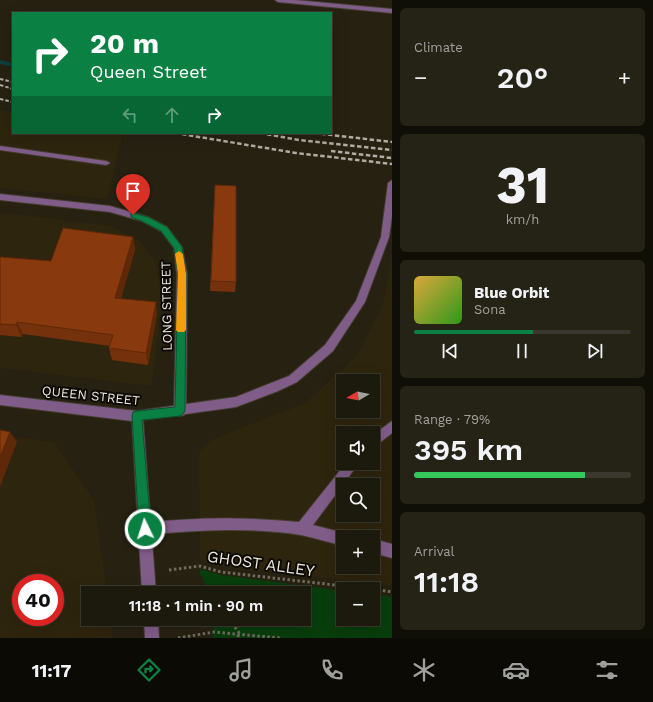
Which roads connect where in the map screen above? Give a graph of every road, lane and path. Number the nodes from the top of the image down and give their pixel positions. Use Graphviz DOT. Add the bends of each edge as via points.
graph roads {
  1 [pos="278,0"];
  2 [pos="392,10"];
  3 [pos="0,148"];
  4 [pos="106,163"];
  5 [pos="392,183"];
  6 [pos="0,197"];
  7 [pos="0,400"];
  8 [pos="180,411"];
  9 [pos="137,416"];
  10 [pos="392,426"];
  11 [pos="380,436"];
  12 [pos="348,470"];
  13 [pos="145,529"];
  14 [pos="302,529"];
  15 [pos="336,537"];
  16 [pos="380,548"];
  17 [pos="392,551"];
  18 [pos="148,572"];
  19 [pos="336,585"];
  20 [pos="149,586"];
  21 [pos="380,590"];
  22 [pos="392,592"];
  23 [pos="151,626"];
  24 [pos="234,626"];
  25 [pos="240,634"];
  26 [pos="152,638"];
  27 [pos="178,638"];
  28 [pos="236,638"];
  29 [pos="280,638"];
  1 -- 2 [label="street"];
  3 -- 4 [label="street"];
  5 -- 8 [label="street, QUEEN STREET" via="385,237 360,302 329,348 293,379 274,388 236,402"];
  6 -- 8 [label="street, LONG STREET" via="110,209 145,219 164,229 178,247 182,274"];
  7 -- 9 [label="street, QUEEN STREET"];
  8 -- 9 [label="street, QUEEN STREET"];
  9 -- 13 [label="street"];
  10 -- 11 [label="street"];
  12 -- 14 [label="street"];
  13 -- 14 [label="street" via="170,525 257,524"];
  13 -- 18 [label="street"];
  14 -- 15 [label="street"];
  16 -- 17 [label="street"];
  18 -- 19 [label="path, GHOST ALLEY" via="200,566 221,572"];
  18 -- 20 [label="street"];
  21 -- 22 [label="path"];
  23 -- 26 [label="street"];
  24 -- 25 [label="path"];
  25 -- 27 [label="path" via="214,632"];
  25 -- 28 [label="path"];
  25 -- 29 [label="path"];
}
